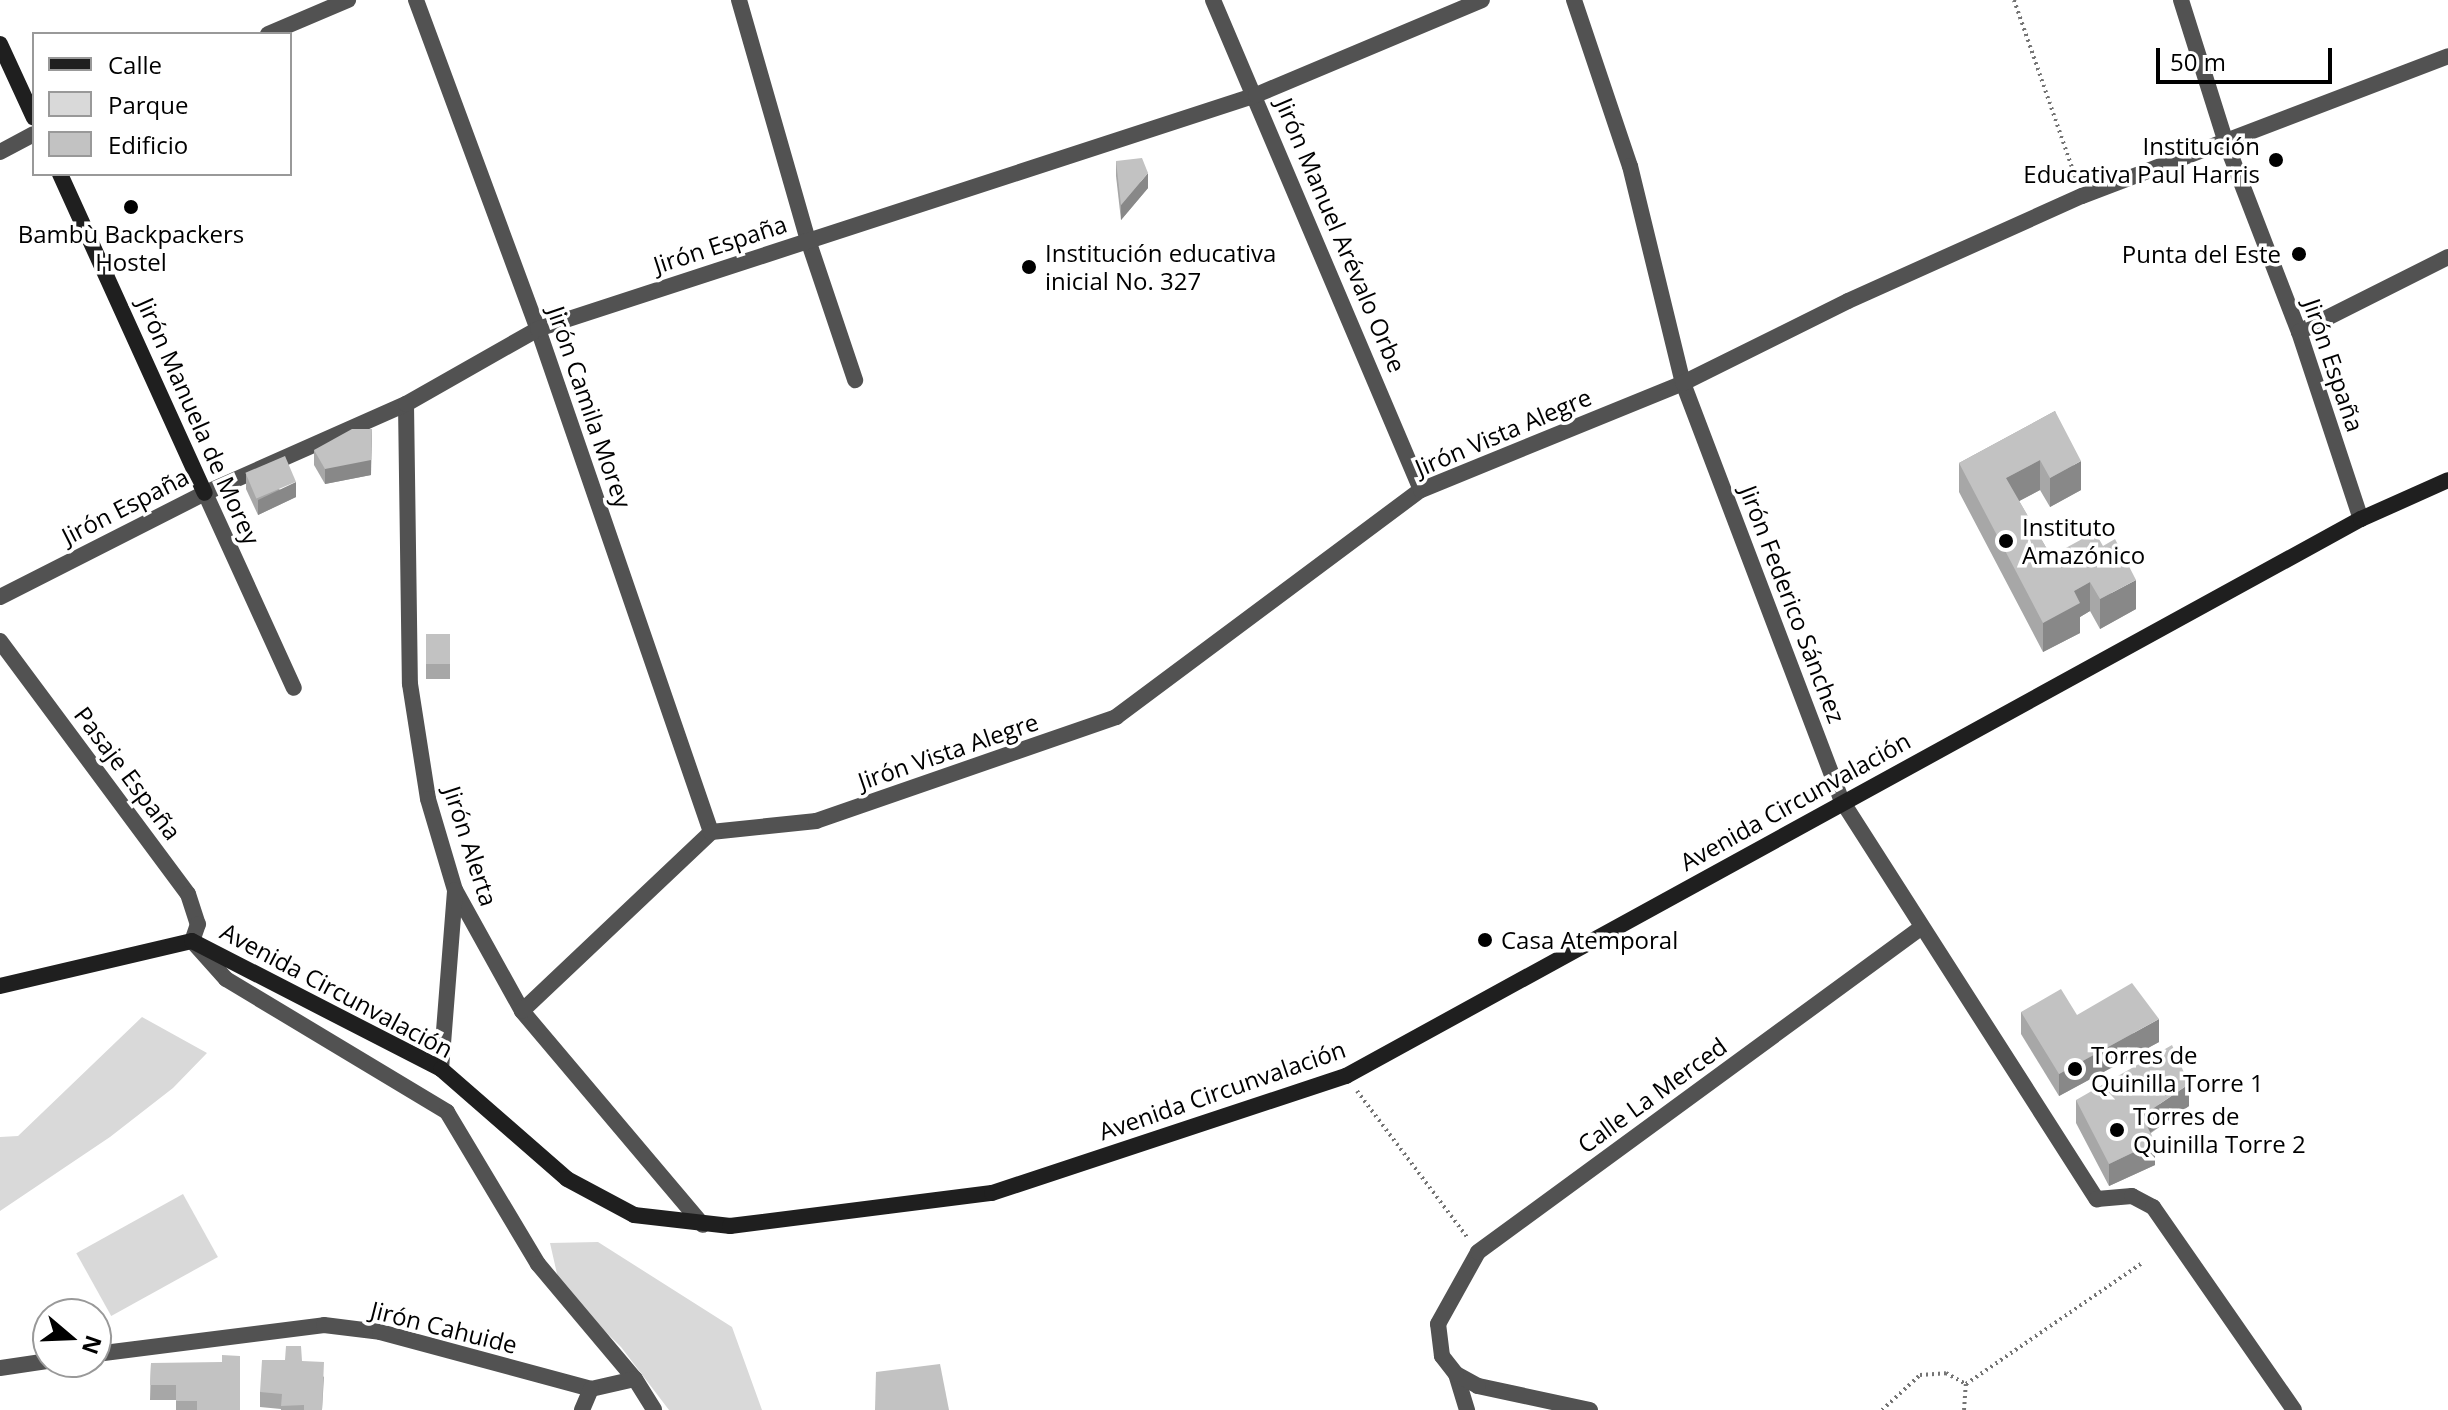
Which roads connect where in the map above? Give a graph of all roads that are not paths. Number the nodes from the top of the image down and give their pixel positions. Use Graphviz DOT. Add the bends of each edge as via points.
graph roads {
  1 [pos="348,0"];
  2 [pos="416,0"];
  3 [pos="739,0"];
  4 [pos="1213,0"];
  5 [pos="1482,0"];
  6 [pos="1574,0"];
  7 [pos="2181,0"];
  8 [pos="273,32"];
  9 [pos="0,44"];
  10 [pos="2448,56"];
  11 [pos="1256,95"];
  12 [pos="32,114"];
  13 [pos="32,135"];
  14 [pos="2226,143"];
  15 [pos="0,152"];
  16 [pos="61,176"];
  17 [pos="808,240"];
  18 [pos="2448,257"];
  19 [pos="538,329"];
  20 [pos="2299,332"];
  21 [pos="855,380"];
  22 [pos="1683,383"];
  23 [pos="406,404"];
  24 [pos="2448,480"];
  25 [pos="1421,490"];
  26 [pos="205,493"];
  27 [pos="2361,519"];
  28 [pos="0,597"];
  29 [pos="0,641"];
  30 [pos="294,688"];
  31 [pos="1842,801"];
  32 [pos="711,832"];
  33 [pos="455,890"];
  34 [pos="1922,927"];
  35 [pos="192,941"];
  36 [pos="0,986"];
  37 [pos="522,1011"];
  38 [pos="441,1069"];
  39 [pos="703,1225"];
  40 [pos="112,1352"];
  41 [pos="32,1363"];
  42 [pos="0,1368"];
  43 [pos="1456,1374"];
  44 [pos="635,1379"];
  45 [pos="591,1389"];
  46 [pos="582,1410"];
  47 [pos="654,1410"];
  48 [pos="1467,1410"];
  49 [pos="1590,1410"];
  50 [pos="2294,1410"];
  1 -- 8 [label="street"];
  2 -- 19 [label="street, Jirón Camila Morey"];
  3 -- 17 [label="street"];
  4 -- 11 [label="street, Jirón Manuel Arévalo Orbe"];
  5 -- 11 [label="street, Jirón España"];
  6 -- 22 [label="street, Jirón Federico Sánchez" via="1630,166"];
  7 -- 14 [label="street, Jirón España"];
  9 -- 12 [label="main road"];
  10 -- 14 [label="street, Jirón Vista Alegre"];
  11 -- 17 [label="street, Jirón España"];
  11 -- 25 [label="street, Jirón Manuel Arévalo Orbe"];
  13 -- 15 [label="street"];
  14 -- 20 [label="street, Jirón España"];
  14 -- 22 [label="street, Jirón Vista Alegre" via="2082,196 1848,301"];
  16 -- 26 [label="main road, Jirón Manuela de Morey"];
  17 -- 19 [label="street, Jirón España"];
  17 -- 21 [label="street"];
  18 -- 20 [label="street"];
  19 -- 23 [label="street, Jirón España"];
  19 -- 32 [label="street, Jirón Camila Morey"];
  20 -- 27 [label="street, Jirón España"];
  22 -- 25 [label="street, Jirón Vista Alegre"];
  22 -- 31 [label="street, Jirón Federico Sánchez"];
  23 -- 26 [label="street, Jirón España"];
  23 -- 33 [label="street, Jirón Alerta" via="410,684 428,799"];
  24 -- 27 [label="main road, Avenida Circunvalación"];
  25 -- 32 [label="street, Jirón Vista Alegre" via="1116,717 816,821"];
  26 -- 28 [label="street, Jirón España"];
  26 -- 30 [label="street, Jirón Manuela de Morey"];
  27 -- 31 [label="main road, Avenida Circunvalación"];
  29 -- 35 [label="street, Pasaje España" via="188,894 198,924"];
  31 -- 34 [label="street, Jirón Federico Sánchez"];
  31 -- 39 [label="main road, Avenida Circunvalación" via="1346,1076 992,1193"];
  32 -- 37 [label="street"];
  33 -- 37 [label="street, Jirón Alerta"];
  33 -- 38 [label="street"];
  34 -- 43 [label="street, Calle La Merced" via="1478,1252 1438,1324 1442,1356"];
  34 -- 50 [label="street, Jirón Federico Sánchez" via="2097,1199 2132,1196 2153,1207"];
  35 -- 36 [label="main road" via="110,956"];
  35 -- 38 [label="main road, Avenida Circunvalación"];
  35 -- 44 [label="street" via="226,979 447,1112 538,1264"];
  37 -- 39 [label="street, Jirón Alerta"];
  38 -- 39 [label="main road, Avenida Circunvalación" via="567,1179 634,1215"];
  40 -- 45 [label="street, Jirón Cahuide" via="324,1325 380,1332"];
  41 -- 42 [label="street"];
  43 -- 48 [label="street"];
  43 -- 49 [label="street" via="1478,1386"];
  44 -- 45 [label="street, Jirón Cahuide"];
  44 -- 47 [label="street"];
  45 -- 46 [label="street"];
}
